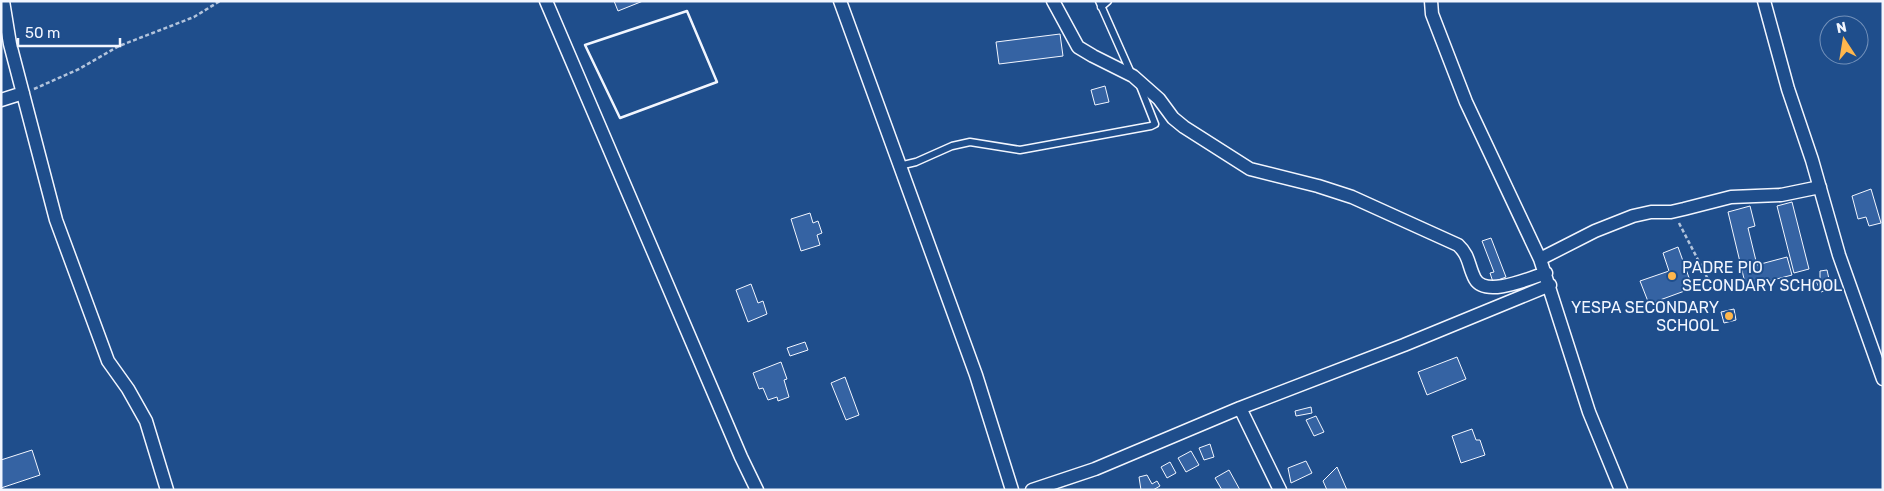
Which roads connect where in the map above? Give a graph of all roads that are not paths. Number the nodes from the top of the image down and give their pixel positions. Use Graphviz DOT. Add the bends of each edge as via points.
graph roads {
  1 [pos="3,1"];
  2 [pos="546,1"];
  3 [pos="840,1"];
  4 [pos="1053,1"];
  5 [pos="1108,1"];
  6 [pos="1427,1"];
  7 [pos="1764,1"];
  8 [pos="1100,4"];
  9 [pos="1432,8"];
  10 [pos="1135,78"];
  11 [pos="23,93"];
  12 [pos="1,100"];
  13 [pos="899,166"];
  14 [pos="1820,187"];
  15 [pos="1540,259"];
  16 [pos="1548,279"];
  17 [pos="1883,379"];
  18 [pos="1240,408"];
  19 [pos="167,490"];
  20 [pos="757,490"];
  21 [pos="1012,490"];
  22 [pos="1032,490"];
  23 [pos="1280,490"];
  24 [pos="1621,490"];
  1 -- 11 [label="street"];
  2 -- 20 [label="street"];
  3 -- 13 [label="street"];
  4 -- 10 [label="street" via="1078,47"];
  5 -- 8 [label="lane"];
  6 -- 9 [label="lane"];
  7 -- 14 [label="street"];
  8 -- 10 [label="lane"];
  9 -- 15 [label="street" via="1470,110"];
  10 -- 13 [label="lane" via="1155,124 1151,126 1020,150 970,142"];
  10 -- 16 [label="street" via="1184,127 1250,169 1352,197 1458,244 1466,252 1476,280 1482,286 1501,287"];
  11 -- 12 [label="street"];
  11 -- 19 [label="street" via="56,220 108,362 146,421"];
  13 -- 21 [label="street" via="976,375"];
  14 -- 15 [label="street" via="1774,195 1730,197 1671,212 1651,212 1614,223"];
  14 -- 17 [label="street" via="1847,278"];
  15 -- 16 [label="street"];
  16 -- 18 [label="street" via="1404,345"];
  16 -- 24 [label="street" via="1589,412"];
  18 -- 22 [label="street" via="1095,469"];
  18 -- 23 [label="street"];
}
